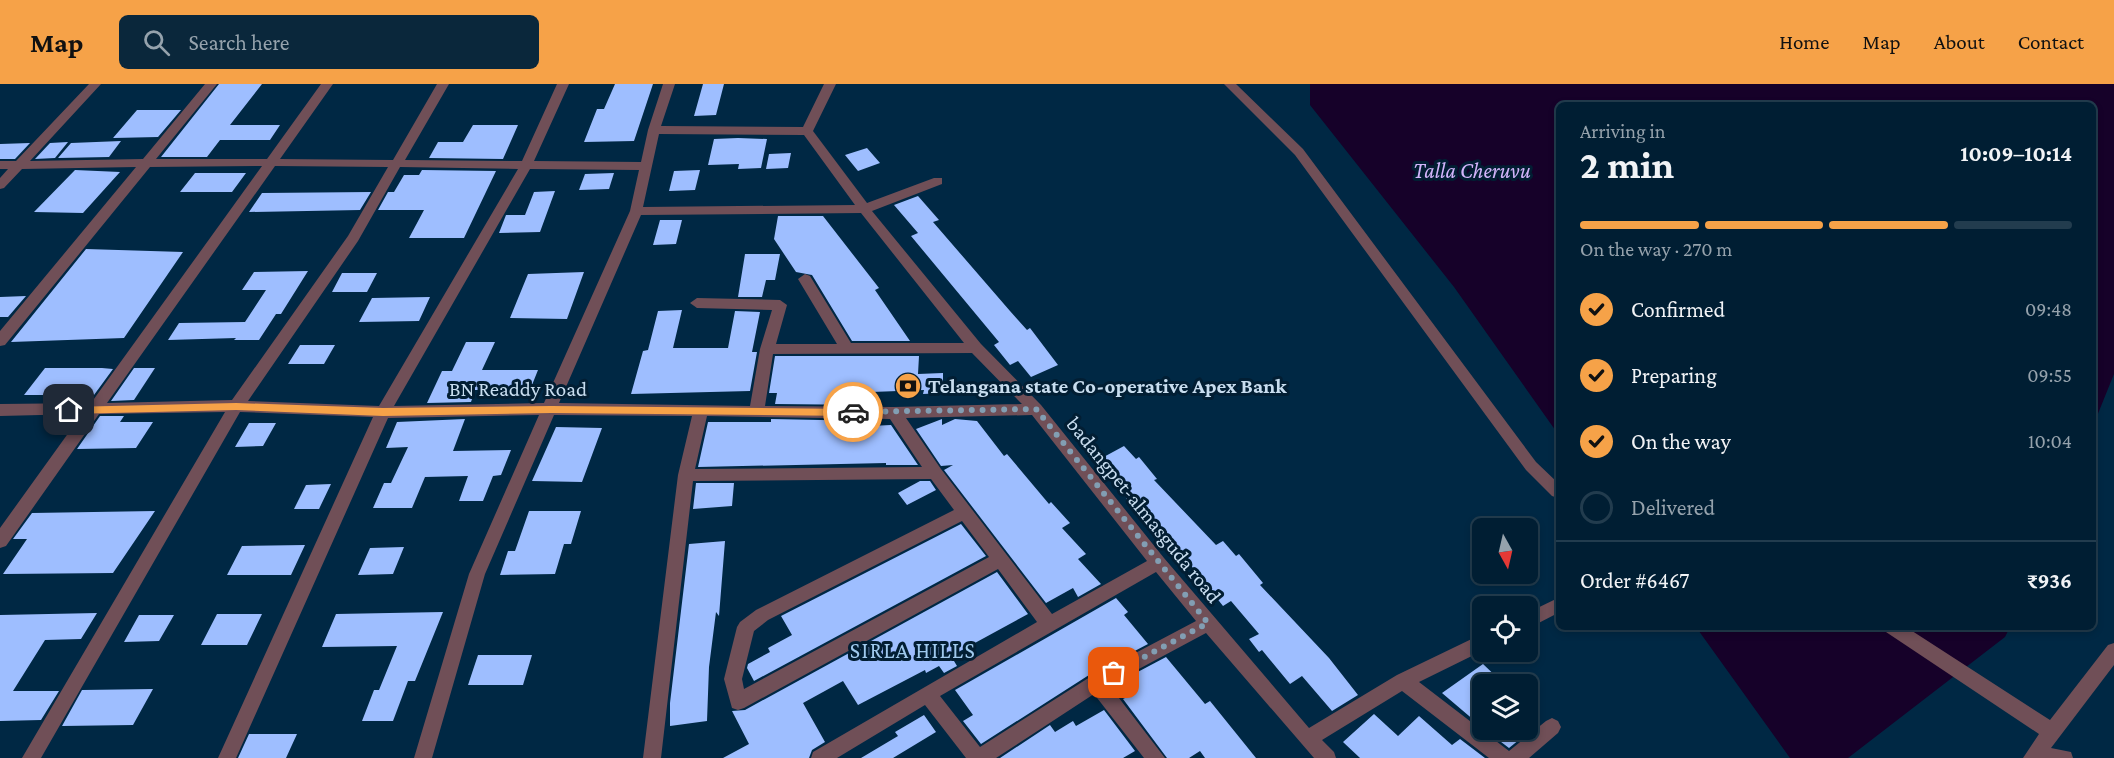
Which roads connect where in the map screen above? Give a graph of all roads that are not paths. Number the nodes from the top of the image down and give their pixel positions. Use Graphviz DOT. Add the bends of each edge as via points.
graph roads {
  1 [pos="95,84"];
  2 [pos="211,84"];
  3 [pos="327,84"];
  4 [pos="443,84"];
  5 [pos="562,84"];
  6 [pos="669,84"];
  7 [pos="830,84"];
  8 [pos="1230,84"];
  9 [pos="654,130"];
  10 [pos="807,131"];
  11 [pos="270,162"];
  12 [pos="397,163"];
  13 [pos="0,165"];
  14 [pos="18,165"];
  15 [pos="144,165"];
  16 [pos="526,165"];
  17 [pos="646,166"];
  18 [pos="938,182"];
  19 [pos="0,185"];
  20 [pos="864,208"];
  21 [pos="636,211"];
  22 [pos="805,279"];
  23 [pos="697,303"];
  24 [pos="0,341"];
  25 [pos="847,348"];
  26 [pos="976,348"];
  27 [pos="767,349"];
  28 [pos="236,406"];
  29 [pos="551,409"];
  30 [pos="1036,409"];
  31 [pos="0,410"];
  32 [pos="92,411"];
  33 [pos="701,411"];
  34 [pos="757,411"];
  35 [pos="383,412"];
  36 [pos="894,413"];
  37 [pos="935,473"];
  38 [pos="686,475"];
  39 [pos="1556,490"];
  40 [pos="964,513"];
  41 [pos="0,541"];
  42 [pos="1001,559"];
  43 [pos="1158,563"];
  44 [pos="1556,606"];
  45 [pos="1538,615"];
  46 [pos="1208,623"];
  47 [pos="1049,624"];
  48 [pos="1897,630"];
  49 [pos="1472,647"];
  50 [pos="2114,651"];
  51 [pos="1403,681"];
  52 [pos="1096,683"];
  53 [pos="928,694"];
  54 [pos="1552,727"];
  55 [pos="2053,733"];
  56 [pos="1307,739"];
  57 [pos="851,751"];
  58 [pos="2034,756"];
  59 [pos="30,758"];
  60 [pos="227,758"];
  61 [pos="423,758"];
  62 [pos="652,758"];
  63 [pos="820,758"];
  64 [pos="979,758"];
  65 [pos="1156,758"];
  66 [pos="1327,758"];
  67 [pos="1504,758"];
  68 [pos="1515,758"];
  69 [pos="2064,758"];
  1 -- 14 [label="street"];
  2 -- 15 [label="street"];
  3 -- 11 [label="street"];
  4 -- 12 [label="street"];
  5 -- 16 [label="street"];
  6 -- 9 [label="street"];
  7 -- 10 [label="street"];
  8 -- 39 [label="street" via="1299,152 1531,466"];
  9 -- 10 [label="street"];
  9 -- 17 [label="street"];
  10 -- 20 [label="street, badangpet-almasguda road"];
  11 -- 12 [label="street"];
  11 -- 15 [label="street"];
  11 -- 32 [label="street"];
  12 -- 16 [label="street"];
  12 -- 28 [label="street" via="353,238"];
  13 -- 14 [label="street"];
  14 -- 15 [label="street"];
  14 -- 19 [label="street"];
  15 -- 24 [label="street"];
  16 -- 17 [label="street"];
  16 -- 35 [label="street"];
  17 -- 21 [label="street"];
  18 -- 20 [label="street"];
  20 -- 21 [label="street"];
  20 -- 26 [label="street, badangpet-almasguda road"];
  21 -- 29 [label="street"];
  22 -- 25 [label="street"];
  23 -- 27 [label="street" via="780,305"];
  25 -- 26 [label="street"];
  25 -- 27 [label="street"];
  26 -- 30 [label="street, badangpet-almasguda road"];
  27 -- 34 [label="street"];
  28 -- 32 [label="street, BN Readdy Road"];
  28 -- 35 [label="street, BN Readdy Road"];
  28 -- 59 [label="street"];
  29 -- 33 [label="street, BN Readdy Road"];
  29 -- 35 [label="street, BN Readdy Road"];
  29 -- 61 [label="street" via="477,574"];
  30 -- 36 [label="street, BN Readdy Road"];
  30 -- 43 [label="street, badangpet-almasguda road"];
  31 -- 32 [label="street, BN Readdy Road"];
  32 -- 41 [label="street"];
  33 -- 34 [label="street, BN Readdy Road"];
  33 -- 38 [label="street"];
  34 -- 36 [label="street, BN Readdy Road"];
  35 -- 60 [label="street"];
  36 -- 37 [label="street"];
  37 -- 38 [label="street"];
  37 -- 40 [label="street"];
  38 -- 62 [label="street"];
  40 -- 42 [label="street"];
  40 -- 42 [label="street" via="762,615 746,627 733,679 738,702"];
  42 -- 47 [label="street"];
  43 -- 46 [label="street, badangpet-almasguda road"];
  43 -- 47 [label="street"];
  44 -- 45 [label="street"];
  46 -- 52 [label="street"];
  46 -- 56 [label="street, badangpet-almasguda road"];
  47 -- 53 [label="street"];
  48 -- 55 [label="street"];
  49 -- 51 [label="street"];
  50 -- 55 [label="street"];
  51 -- 56 [label="street"];
  51 -- 67 [label="street"];
  52 -- 64 [label="street"];
  52 -- 65 [label="street"];
  53 -- 57 [label="street"];
  53 -- 64 [label="street"];
  54 -- 68 [label="street"];
  55 -- 58 [label="street"];
  56 -- 66 [label="street, badangpet-almasguda road"];
  57 -- 63 [label="street"];
  58 -- 69 [label="street"];
}
